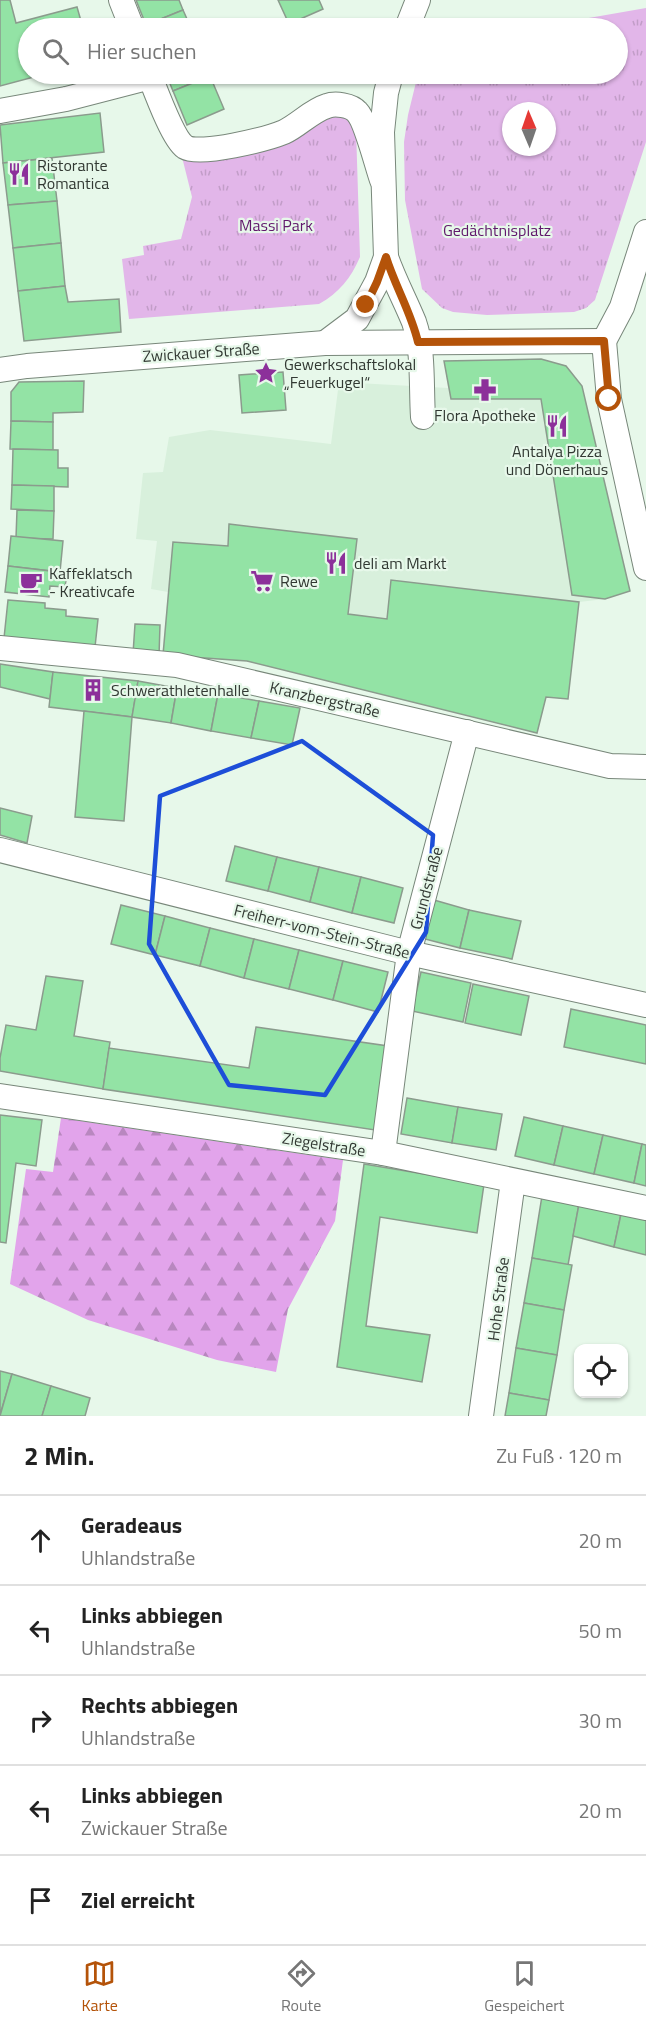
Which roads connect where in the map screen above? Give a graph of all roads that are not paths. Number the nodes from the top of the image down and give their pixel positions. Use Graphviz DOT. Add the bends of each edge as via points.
graph roads {
  1 [pos="121,0"];
  2 [pos="418,0"];
  3 [pos="128,18"];
  4 [pos="411,18"];
  5 [pos="121,84"];
  6 [pos="153,84"];
  7 [pos="389,84"];
  8 [pos="0,111"];
  9 [pos="382,180"];
  10 [pos="646,232"];
  11 [pos="386,257"];
  12 [pos="604,341"];
  13 [pos="418,342"];
  14 [pos="325,343"];
  15 [pos="0,370"];
  16 [pos="423,417"];
  17 [pos="646,568"];
  18 [pos="0,648"];
  19 [pos="467,732"];
  20 [pos="646,768"];
  21 [pos="0,850"];
  22 [pos="409,953"];
  23 [pos="646,1005"];
  24 [pos="0,1096"];
  25 [pos="383,1153"];
  26 [pos="513,1181"];
  27 [pos="646,1208"];
  28 [pos="482,1416"];
  1 -- 3 [label="street"];
  2 -- 4 [label="street"];
  5 -- 8 [label="street"];
  6 -- 9 [label="street" via="176,136 186,147 202,150 259,141 284,132 327,105 344,105 357,111"];
  7 -- 9 [label="street" via="382,132"];
  9 -- 11 [label="street"];
  10 -- 12 [label="street" via="621,307"];
  11 -- 13 [label="street" via="414,322"];
  11 -- 14 [label="street" via="357,319"];
  12 -- 13 [label="street, Zwickauer Straße"];
  12 -- 17 [label="street" via="609,399"];
  13 -- 14 [label="street, Zwickauer Straße"];
  13 -- 16 [label="street"];
  14 -- 15 [label="street, Zwickauer Straße"];
  18 -- 19 [label="street, Kranzbergstraße" via="177,664"];
  19 -- 20 [label="street, Kranzbergstraße" via="610,766"];
  19 -- 22 [label="street, Grundstraße"];
  21 -- 22 [label="street, Freiherr-vom-Stein-Straße"];
  22 -- 23 [label="street, Freiherr-vom-Stein-Straße"];
  22 -- 25 [label="street, Grundstraße"];
  24 -- 25 [label="street, Ziegelstraße"];
  25 -- 26 [label="street, Ziegelstraße"];
  26 -- 27 [label="street, Ziegelstraße"];
  26 -- 28 [label="street, Hohe Straße"];
}
